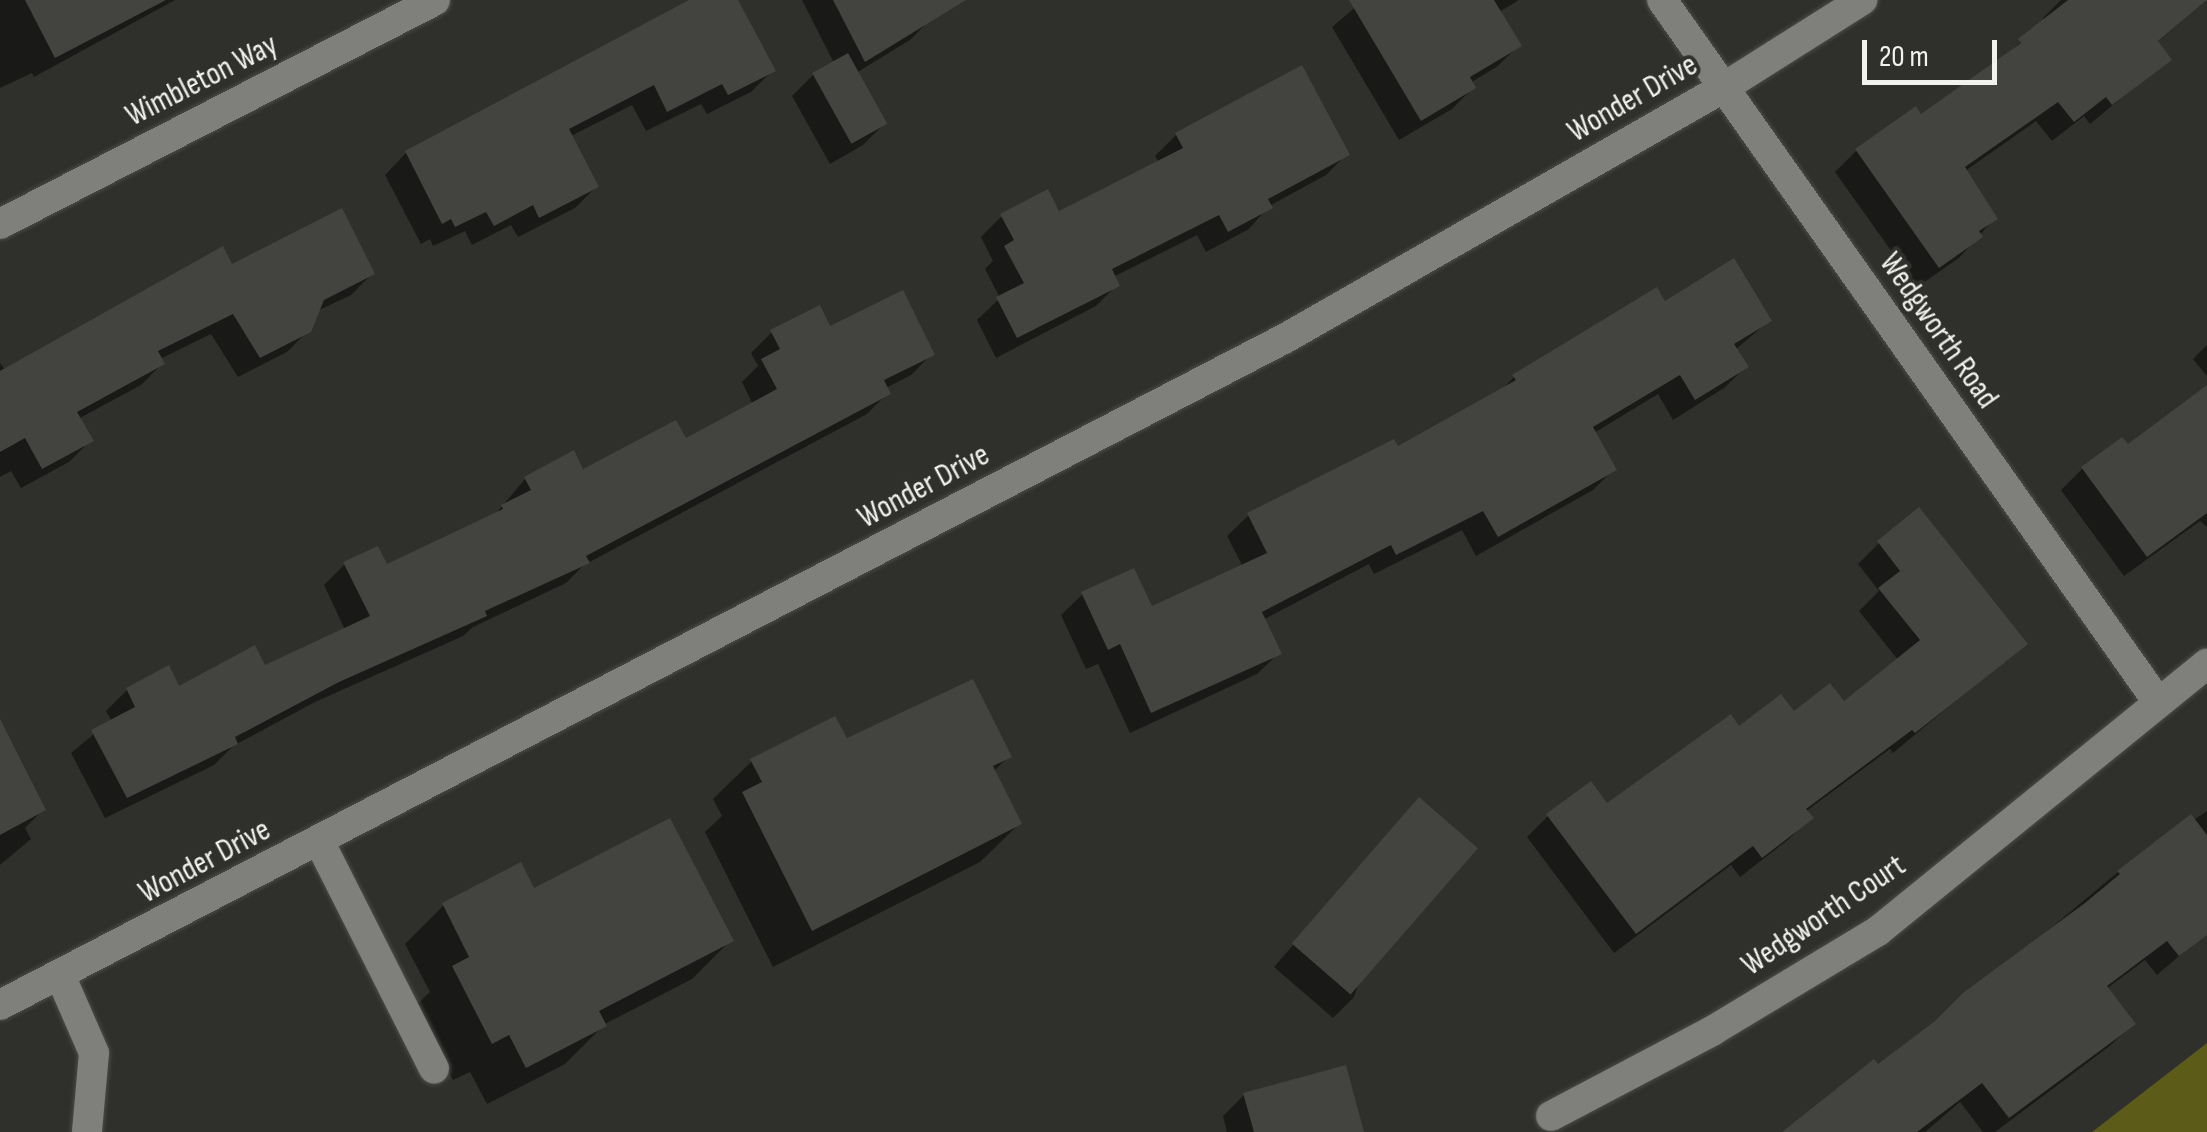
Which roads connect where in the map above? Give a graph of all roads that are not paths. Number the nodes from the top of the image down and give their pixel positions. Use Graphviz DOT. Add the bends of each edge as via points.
graph roads {
  1 [pos="436,0"];
  2 [pos="1662,0"];
  3 [pos="1862,0"];
  4 [pos="1723,88"];
  5 [pos="0,224"];
  6 [pos="2207,664"];
  7 [pos="2158,702"];
  8 [pos="319,842"];
  9 [pos="60,975"];
  10 [pos="0,1005"];
  11 [pos="434,1068"];
  12 [pos="1551,1116"];
  13 [pos="88,1132"];
  1 -- 5 [label="street, Wimbleton Way"];
  2 -- 4 [label="street, Wedgworth Road"];
  3 -- 4 [label="street, Wonder Drive"];
  4 -- 7 [label="street, Wedgworth Road"];
  4 -- 8 [label="street, Wonder Drive" via="1284,339"];
  6 -- 7 [label="street, Wedgworth Court"];
  7 -- 12 [label="street, Wedgworth Court" via="1878,931 1712,1031"];
  8 -- 9 [label="street, Wonder Drive"];
  8 -- 11 [label="street"];
  9 -- 10 [label="street, Wonder Drive"];
  9 -- 13 [label="street" via="94,1053"];
}
